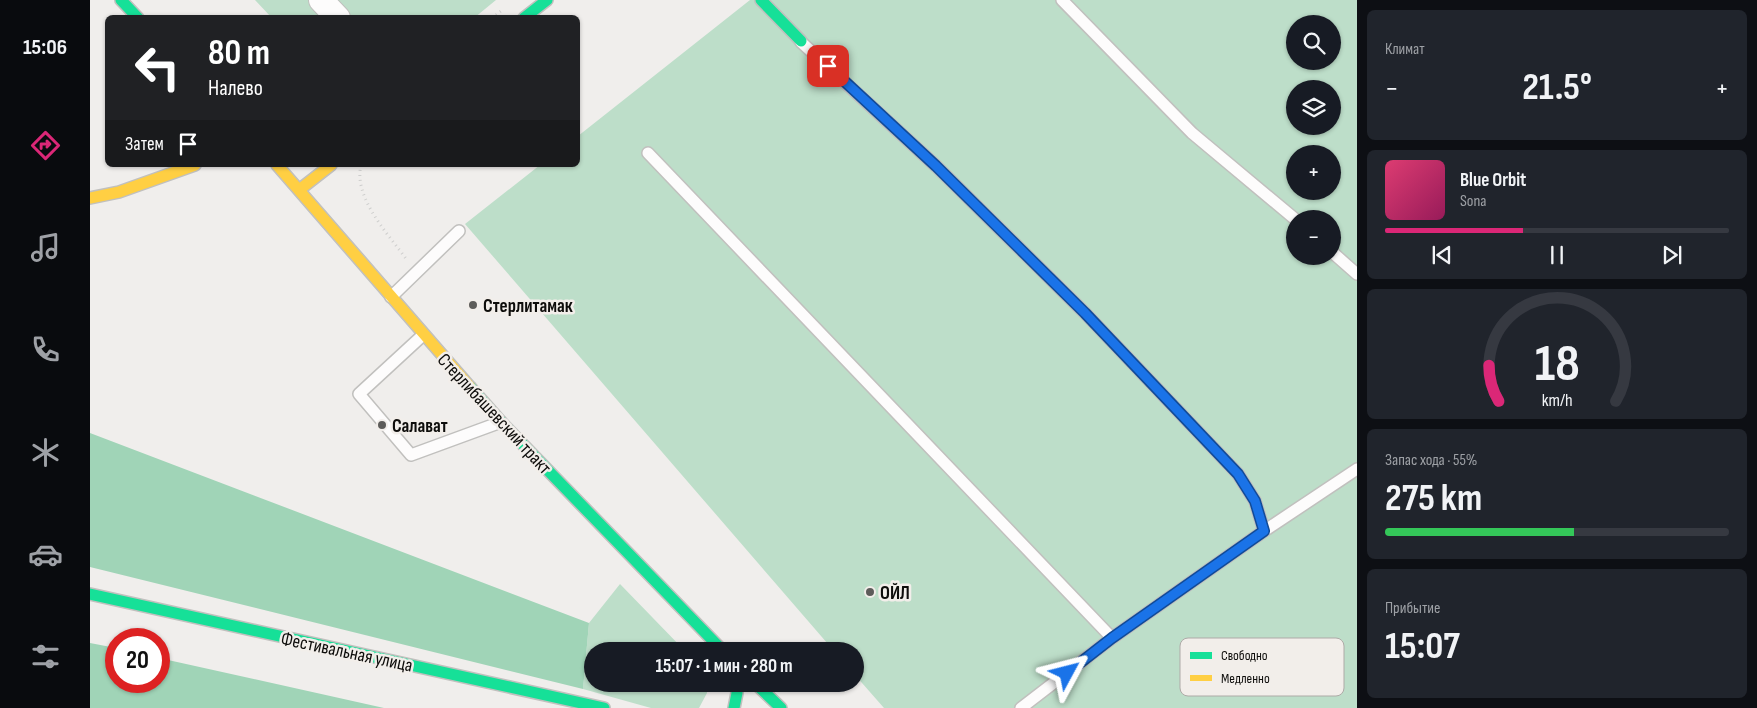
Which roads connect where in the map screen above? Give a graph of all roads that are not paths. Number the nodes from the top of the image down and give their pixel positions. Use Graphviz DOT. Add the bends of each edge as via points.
graph roads {
  1 [pos="121,0"];
  2 [pos="321,0"];
  3 [pos="547,0"];
  4 [pos="761,0"];
  5 [pos="1062,0"];
  6 [pos="135,15"];
  7 [pos="335,15"];
  8 [pos="528,15"];
  9 [pos="800,41"];
  10 [pos="648,153"];
  11 [pos="189,167"];
  12 [pos="279,167"];
  13 [pos="328,167"];
  14 [pos="299,190"];
  15 [pos="90,198"];
  16 [pos="1286,211"];
  17 [pos="459,231"];
  18 [pos="1341,260"];
  19 [pos="1357,274"];
  20 [pos="391,297"];
  21 [pos="423,335"];
  22 [pos="501,422"];
  23 [pos="1357,468"];
  24 [pos="1264,531"];
  25 [pos="90,594"];
  26 [pos="1112,638"];
  27 [pos="714,642"];
  28 [pos="737,692"];
  29 [pos="764,692"];
  30 [pos="604,708"];
  31 [pos="734,708"];
  32 [pos="781,708"];
  33 [pos="1021,708"];
  1 -- 6 [label="main road"];
  2 -- 7 [label="street"];
  3 -- 8 [label="main road"];
  4 -- 9 [label="main road"];
  5 -- 16 [label="lane" via="1192,133"];
  9 -- 24 [label="lane" via="936,166 1132,362 1238,474 1255,501"];
  10 -- 26 [label="lane"];
  11 -- 15 [label="main road" via="119,192"];
  12 -- 14 [label="main road, Стерлибашевский тракт"];
  13 -- 14 [label="main road"];
  14 -- 20 [label="main road, Стерлибашевский тракт"];
  17 -- 20 [label="lane"];
  18 -- 19 [label="lane"];
  20 -- 21 [label="main road, Стерлибашевский тракт"];
  21 -- 22 [label="main road, Стерлибашевский тракт"];
  21 -- 22 [label="lane" via="360,394 411,455"];
  22 -- 27 [label="main road, Стерлибашевский тракт"];
  23 -- 24 [label="lane"];
  24 -- 26 [label="lane"];
  25 -- 30 [label="main road, Фестивальная улица"];
  26 -- 33 [label="lane"];
  28 -- 31 [label="main road"];
  29 -- 32 [label="main road"];
}
